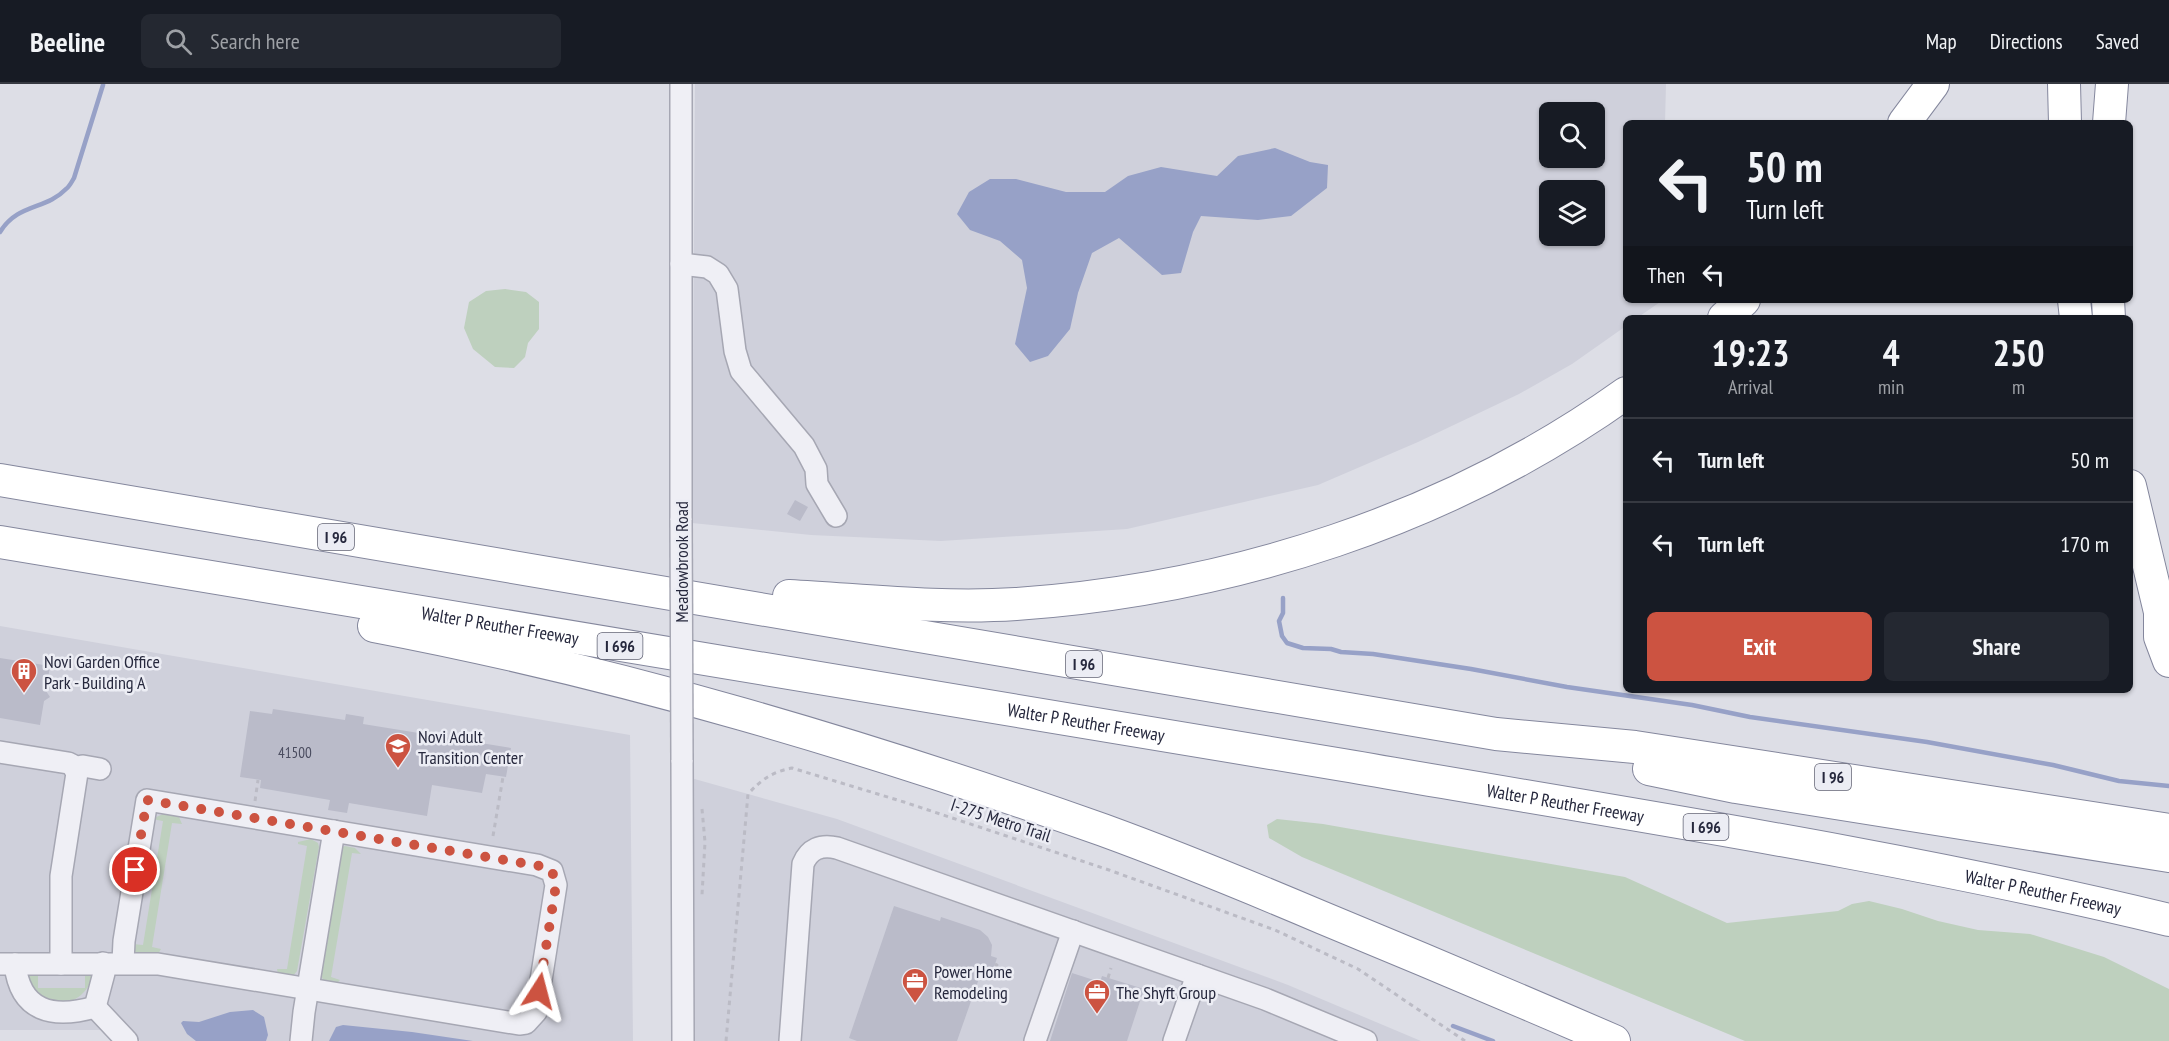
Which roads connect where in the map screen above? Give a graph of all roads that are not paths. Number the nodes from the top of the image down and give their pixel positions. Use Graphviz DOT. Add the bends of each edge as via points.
graph roads {
  1 [pos="681,84"];
  2 [pos="1933,84"];
  3 [pos="2064,84"];
  4 [pos="2112,84"];
  5 [pos="1906,120"];
  6 [pos="2065,120"];
  7 [pos="2109,120"];
  8 [pos="681,264"];
  9 [pos="1741,303"];
  10 [pos="1727,315"];
  11 [pos="1623,395"];
  12 [pos="0,480"];
  13 [pos="2133,499"];
  14 [pos="837,516"];
  15 [pos="0,542"];
  16 [pos="0,553"];
  17 [pos="2133,579"];
  18 [pos="672,594"];
  19 [pos="2164,649"];
  20 [pos="1496,735"];
  21 [pos="0,752"];
  22 [pos="75,768"];
  23 [pos="100,769"];
  24 [pos="2169,830"];
  25 [pos="334,831"];
  26 [pos="2169,856"];
  27 [pos="2169,920"];
  28 [pos="1073,931"];
  29 [pos="113,963"];
  30 [pos="8,964"];
  31 [pos="61,964"];
  32 [pos="1197,975"];
  33 [pos="308,989"];
  34 [pos="94,1007"];
  35 [pos="127,1041"];
  36 [pos="301,1041"];
  37 [pos="682,1041"];
  38 [pos="790,1041"];
  39 [pos="1035,1041"];
  40 [pos="1174,1041"];
  41 [pos="1366,1041"];
  42 [pos="1614,1041"];
  1 -- 8 [label="street, Meadowbrook Road"];
  2 -- 5 [label="highway"];
  3 -- 6 [label="highway"];
  4 -- 7 [label="highway"];
  8 -- 14 [label="street" via="707,267 718,274 727,289 741,371 804,446 816,469 811,491"];
  8 -- 37 [label="street, Meadowbrook Road, bridge"];
  9 -- 10 [label="highway"];
  11 -- 18 [label="highway" via="1555,440 1447,495 1378,525 1205,578 1115,594 1014,604"];
  12 -- 18 [label="highway, I 96"];
  13 -- 19 [label="highway" via="2160,612"];
  15 -- 27 [label="highway, Walter P Reuther Freeway / I 696" via="1717,829 1911,864"];
  16 -- 42 [label="highway" via="445,640 663,692 764,721 1105,831 1241,883"];
  17 -- 19 [label="highway" via="2144,617"];
  18 -- 20 [label="highway, I 96"];
  20 -- 24 [label="highway, I 96" via="1635,747"];
  20 -- 26 [label="highway" via="1736,787"];
  21 -- 22 [label="street" via="68,763"];
  22 -- 23 [label="street"];
  22 -- 31 [label="street" via="77,777 61,876"];
  25 -- 29 [label="street" via="147,800 123,941"];
  25 -- 33 [label="street"];
  25 -- 33 [label="street" via="537,865 552,871 556,885 538,1000 532,1018 519,1024"];
  28 -- 32 [label="street"];
  28 -- 38 [label="street" via="837,849 817,848 802,864"];
  28 -- 39 [label="street"];
  29 -- 31 [label="street"];
  29 -- 33 [label="street" via="158,964"];
  29 -- 34 [label="street" via="104,973"];
  30 -- 31 [label="street"];
  30 -- 34 [label="street" via="21,992 39,1008 63,1012"];
  32 -- 40 [label="street"];
  32 -- 41 [label="street"];
  33 -- 36 [label="street"];
  34 -- 35 [label="street"];
}
